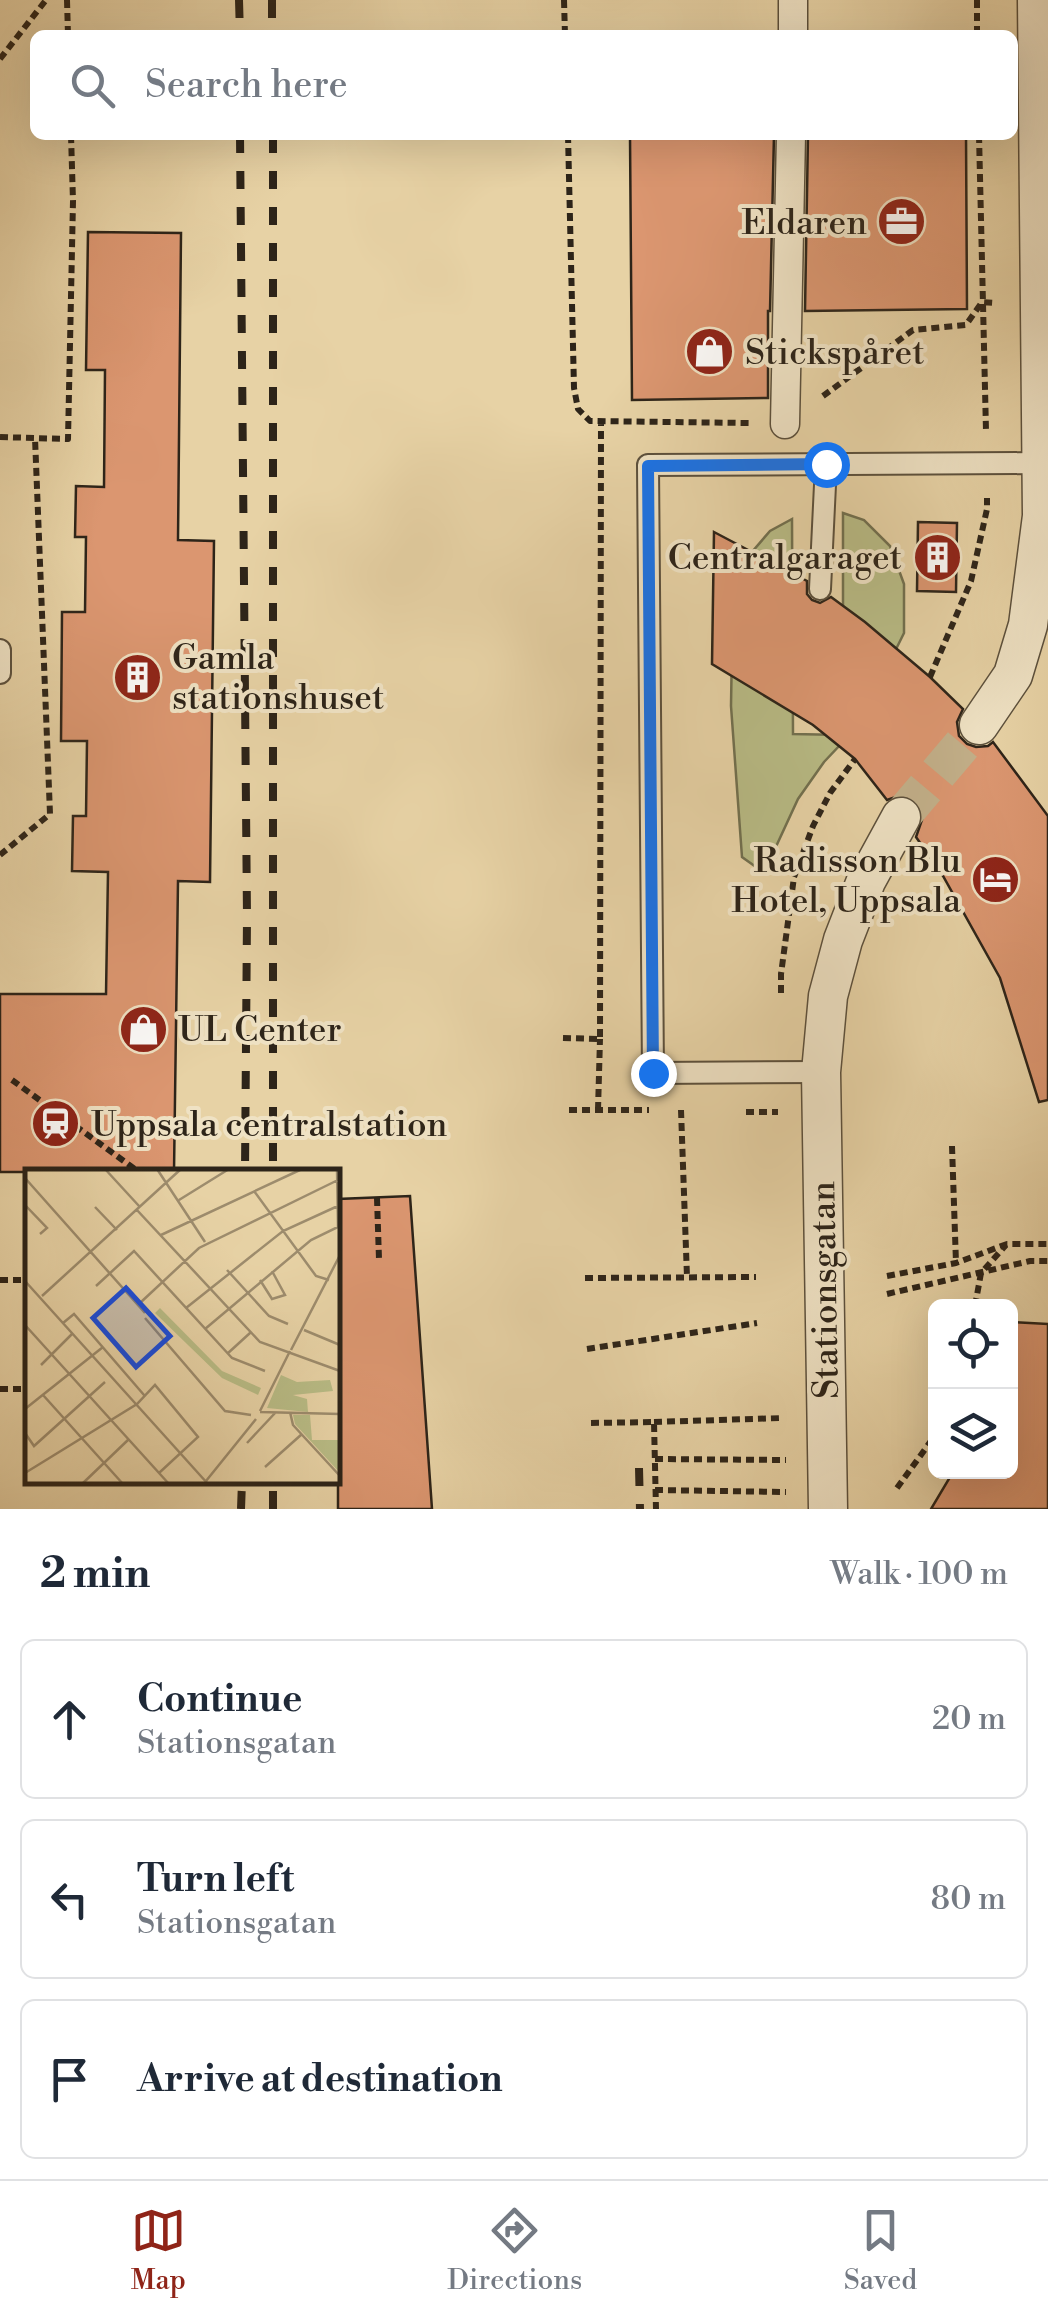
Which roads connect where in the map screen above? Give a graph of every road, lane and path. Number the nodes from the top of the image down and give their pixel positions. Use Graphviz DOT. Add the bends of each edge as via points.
graph roads {
  1 [pos="46,0"];
  2 [pos="67,0"];
  3 [pos="564,0"];
  4 [pos="793,0"];
  5 [pos="977,0"];
  6 [pos="1037,0"];
  7 [pos="68,30"];
  8 [pos="565,30"];
  9 [pos="793,30"];
  10 [pos="978,30"];
  11 [pos="0,58"];
  12 [pos="71,140"];
  13 [pos="568,140"];
  14 [pos="791,140"];
  15 [pos="979,140"];
  16 [pos="574,388"];
  17 [pos="601,420"];
  18 [pos="785,424"];
  19 [pos="0,436"];
  20 [pos="35,438"];
  21 [pos="1045,463"];
  22 [pos="826,464"];
  23 [pos="987,464"];
  24 [pos="820,589"];
  25 [pos="0,650"];
  26 [pos="0,672"];
  27 [pos="930,677"];
  28 [pos="979,725"];
  29 [pos="900,816"];
  30 [pos="0,855"];
  31 [pos="563,1038"];
  32 [pos="600,1039"];
  33 [pos="821,1072"];
  34 [pos="12,1080"];
  35 [pos="569,1110"];
  36 [pos="681,1110"];
  37 [pos="952,1146"];
  38 [pos="135,1169"];
  39 [pos="377,1198"];
  40 [pos="1007,1244"];
  41 [pos="1048,1244"];
  42 [pos="379,1259"];
  43 [pos="956,1262"];
  44 [pos="1048,1262"];
  45 [pos="980,1273"];
  46 [pos="886,1276"];
  47 [pos="687,1277"];
  48 [pos="756,1277"];
  49 [pos="585,1278"];
  50 [pos="887,1294"];
  51 [pos="976,1299"];
  52 [pos="756,1323"];
  53 [pos="588,1349"];
  54 [pos="25,1389"];
  55 [pos="0,1390"];
  56 [pos="787,1418"];
  57 [pos="654,1422"];
  58 [pos="591,1423"];
  59 [pos="928,1445"];
  60 [pos="654,1459"];
  61 [pos="787,1460"];
  62 [pos="898,1488"];
  63 [pos="655,1490"];
  64 [pos="787,1492"];
  65 [pos="656,1509"];
  66 [pos="828,1509"];
  1 -- 11 [label="path"];
  2 -- 7 [label="path"];
  3 -- 8 [label="path"];
  4 -- 9 [label="street"];
  5 -- 10 [label="path"];
  6 -- 21 [label="street"];
  12 -- 20 [label="path" via="68,439"];
  13 -- 16 [label="path"];
  14 -- 18 [label="street"];
  15 -- 23 [label="path"];
  17 -- 32 [label="path"];
  19 -- 20 [label="path"];
  20 -- 30 [label="path" via="50,814"];
  21 -- 23 [label="lane"];
  21 -- 28 [label="street" via="1028,625 1014,674"];
  22 -- 23 [label="lane"];
  22 -- 24 [label="lane"];
  22 -- 33 [label="lane" via="648,466 653,1073"];
  23 -- 27 [label="path" via="988,508 971,580"];
  25 -- 26 [label="lane"];
  29 -- 33 [label="street, Stationsgatan" via="843,940 828,996"];
  31 -- 32 [label="path"];
  32 -- 35 [label="path" via="598,1110"];
  33 -- 66 [label="street, Stationsgatan"];
  34 -- 38 [label="path"];
  36 -- 47 [label="path"];
  37 -- 43 [label="path"];
  39 -- 42 [label="path"];
  40 -- 41 [label="path"];
  40 -- 43 [label="path"];
  40 -- 45 [label="path"];
  43 -- 46 [label="path"];
  44 -- 45 [label="path"];
  45 -- 50 [label="path"];
  45 -- 51 [label="path"];
  47 -- 48 [label="path"];
  47 -- 49 [label="path"];
  52 -- 53 [label="path"];
  54 -- 55 [label="path"];
  56 -- 57 [label="path"];
  57 -- 58 [label="path"];
  57 -- 60 [label="path"];
  59 -- 62 [label="path"];
  60 -- 61 [label="path"];
  60 -- 63 [label="path"];
  63 -- 64 [label="path"];
  63 -- 65 [label="path"];
}
